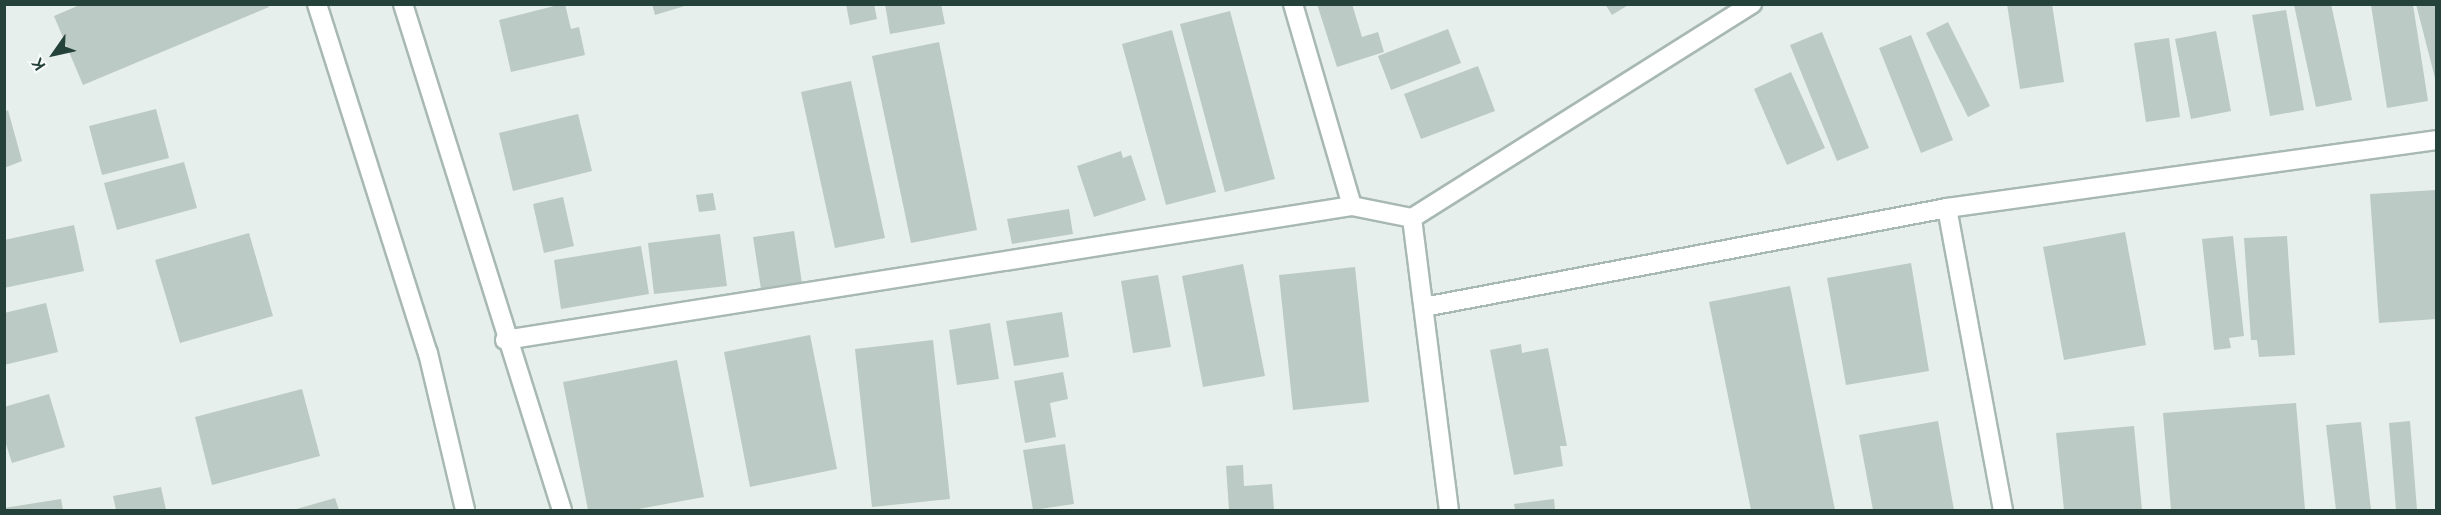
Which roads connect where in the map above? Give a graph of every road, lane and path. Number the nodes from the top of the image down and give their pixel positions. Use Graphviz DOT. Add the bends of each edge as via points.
graph roads {
  1 [pos="316,4"];
  2 [pos="403,4"];
  3 [pos="1293,4"];
  4 [pos="1752,4"];
  5 [pos="2436,140"];
  6 [pos="1352,206"];
  7 [pos="1947,208"];
  8 [pos="1412,218"];
  9 [pos="1424,307"];
  10 [pos="506,340"];
  11 [pos="465,510"];
  12 [pos="562,510"];
  13 [pos="1449,510"];
  14 [pos="2003,510"];
  1 -- 11 [label="street" via="428,353"];
  2 -- 10 [label="street"];
  3 -- 6 [label="street"];
  4 -- 8 [label="street"];
  5 -- 7 [label="street"];
  6 -- 8 [label="street"];
  6 -- 10 [label="street"];
  7 -- 9 [label="street"];
  7 -- 14 [label="street"];
  8 -- 9 [label="street"];
  9 -- 13 [label="street"];
  10 -- 12 [label="street"];
}
